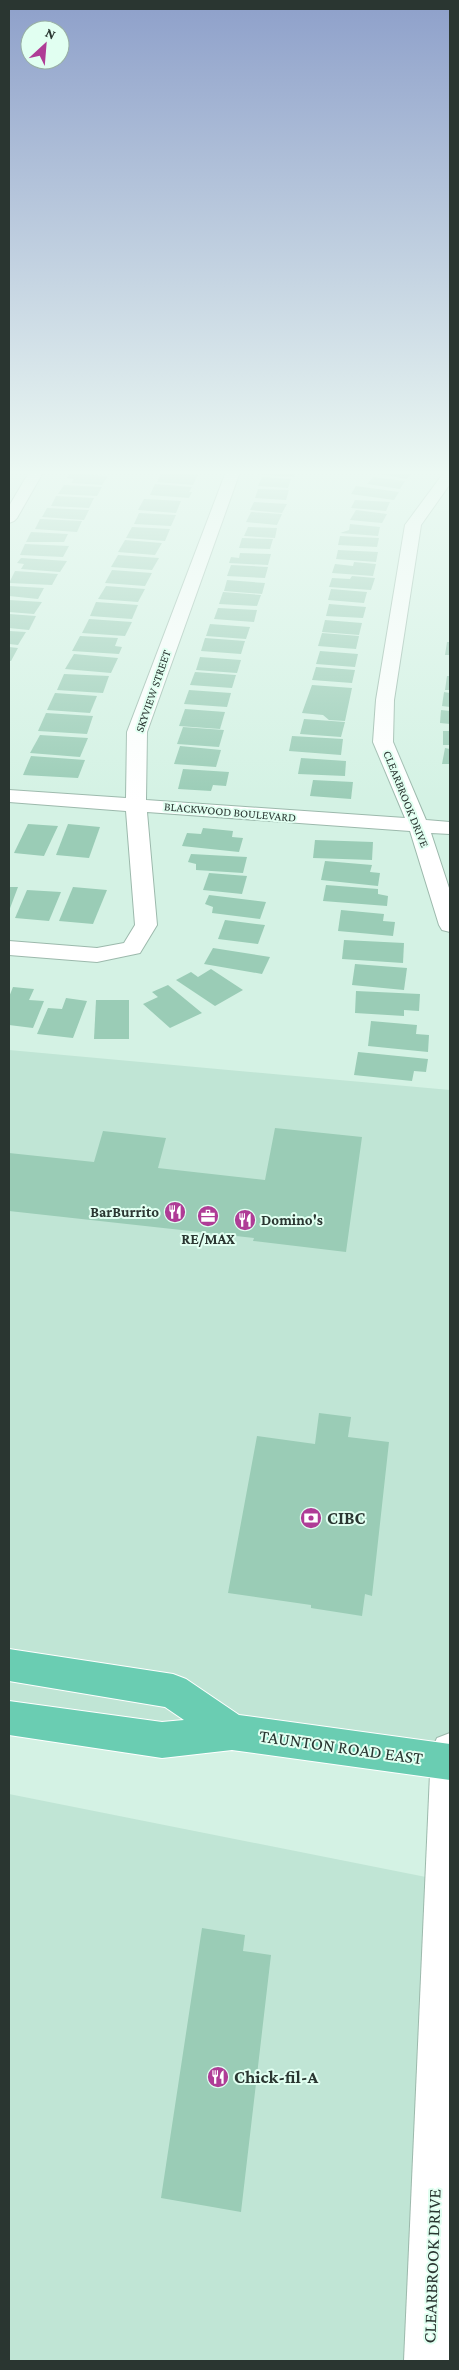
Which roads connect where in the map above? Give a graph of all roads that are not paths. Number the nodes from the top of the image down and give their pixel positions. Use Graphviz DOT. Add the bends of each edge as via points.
graph roads {
  1 [pos="193,580"];
  2 [pos="404,580"];
  3 [pos="9,796"];
  4 [pos="136,805"];
  5 [pos="419,827"];
  6 [pos="450,828"];
  7 [pos="450,925"];
  8 [pos="9,948"];
  9 [pos="9,1665"];
  10 [pos="9,1718"];
  11 [pos="232,1732"];
  12 [pos="450,1751"];
  13 [pos="450,1762"];
  14 [pos="428,2361"];
  1 -- 4 [label="street, SKYVIEW STREET" via="137,732"];
  2 -- 5 [label="street, CLEARBROOK DRIVE" via="385,700 383,742"];
  3 -- 4 [label="street, BLACKWOOD BOULEVARD"];
  4 -- 5 [label="street, BLACKWOOD BOULEVARD"];
  4 -- 8 [label="street, SKYVIEW STREET" via="146,924 132,948 97,955"];
  5 -- 6 [label="street, BLACKWOOD BOULEVARD"];
  5 -- 7 [label="street, CLEARBROOK DRIVE"];
  9 -- 11 [label="main road, TAUNTON ROAD EAST" via="173,1691"];
  10 -- 11 [label="main road, TAUNTON ROAD EAST" via="162,1740"];
  11 -- 13 [label="main road, TAUNTON ROAD EAST"];
  12 -- 13 [label="street, CLEARBROOK DRIVE"];
  13 -- 14 [label="street, CLEARBROOK DRIVE"];
}
